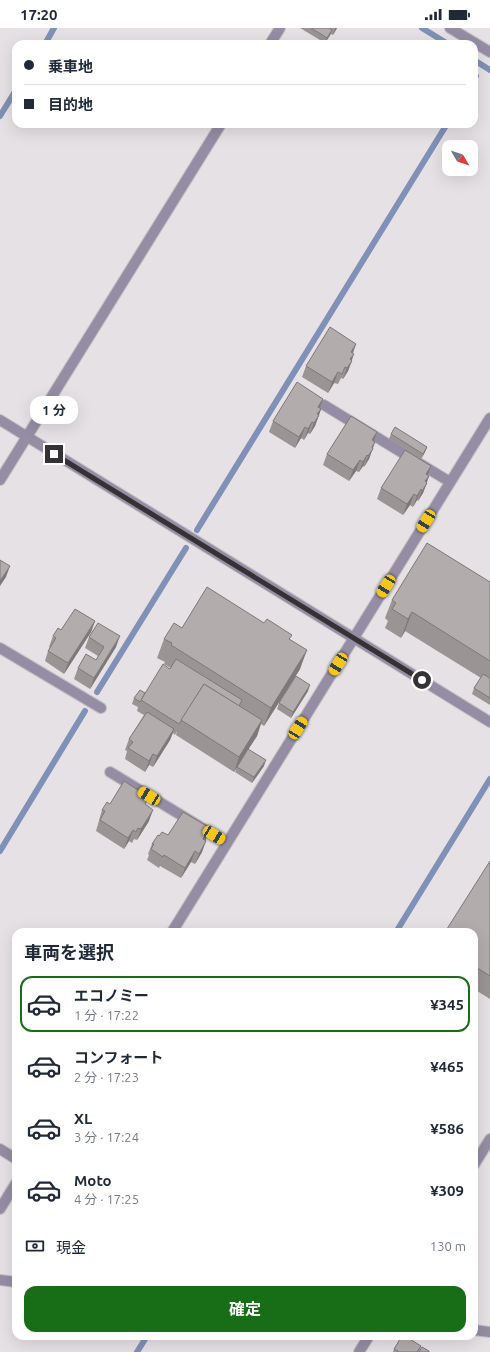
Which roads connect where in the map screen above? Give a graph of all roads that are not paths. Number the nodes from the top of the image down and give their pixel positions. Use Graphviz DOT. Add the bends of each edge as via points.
graph roads {
  1 [pos="280,28"];
  2 [pos="450,28"];
  3 [pos="272,40"];
  4 [pos="470,40"];
  5 [pos="478,45"];
  6 [pos="490,52"];
  7 [pos="219,128"];
  8 [pos="324,405"];
  9 [pos="490,418"];
  10 [pos="0,420"];
  11 [pos="27,437"];
  12 [pos="0,480"];
  13 [pos="450,482"];
  14 [pos="354,638"];
  15 [pos="0,648"];
  16 [pos="101,708"];
  17 [pos="490,722"];
  18 [pos="110,772"];
  19 [pos="227,842"];
  20 [pos="174,928"];
  21 [pos="490,1139"];
  22 [pos="0,1149"];
  23 [pos="12,1156"];
  24 [pos="478,1158"];
  25 [pos="12,1190"];
  26 [pos="0,1209"];
  27 [pos="0,1280"];
  28 [pos="12,1282"];
  29 [pos="478,1330"];
  30 [pos="490,1332"];
  31 [pos="366,1340"];
  32 [pos="359,1352"];
  1 -- 3 [label="street"];
  2 -- 4 [label="street"];
  5 -- 6 [label="street"];
  7 -- 11 [label="street"];
  8 -- 13 [label="street"];
  9 -- 13 [label="street"];
  10 -- 11 [label="street"];
  11 -- 12 [label="street"];
  11 -- 14 [label="street"];
  13 -- 14 [label="street"];
  14 -- 17 [label="street"];
  14 -- 19 [label="street"];
  15 -- 16 [label="street"];
  18 -- 19 [label="street"];
  19 -- 20 [label="street"];
  21 -- 24 [label="street"];
  22 -- 23 [label="street"];
  25 -- 26 [label="street"];
  27 -- 28 [label="street"];
  29 -- 30 [label="street"];
  31 -- 32 [label="street"];
}
